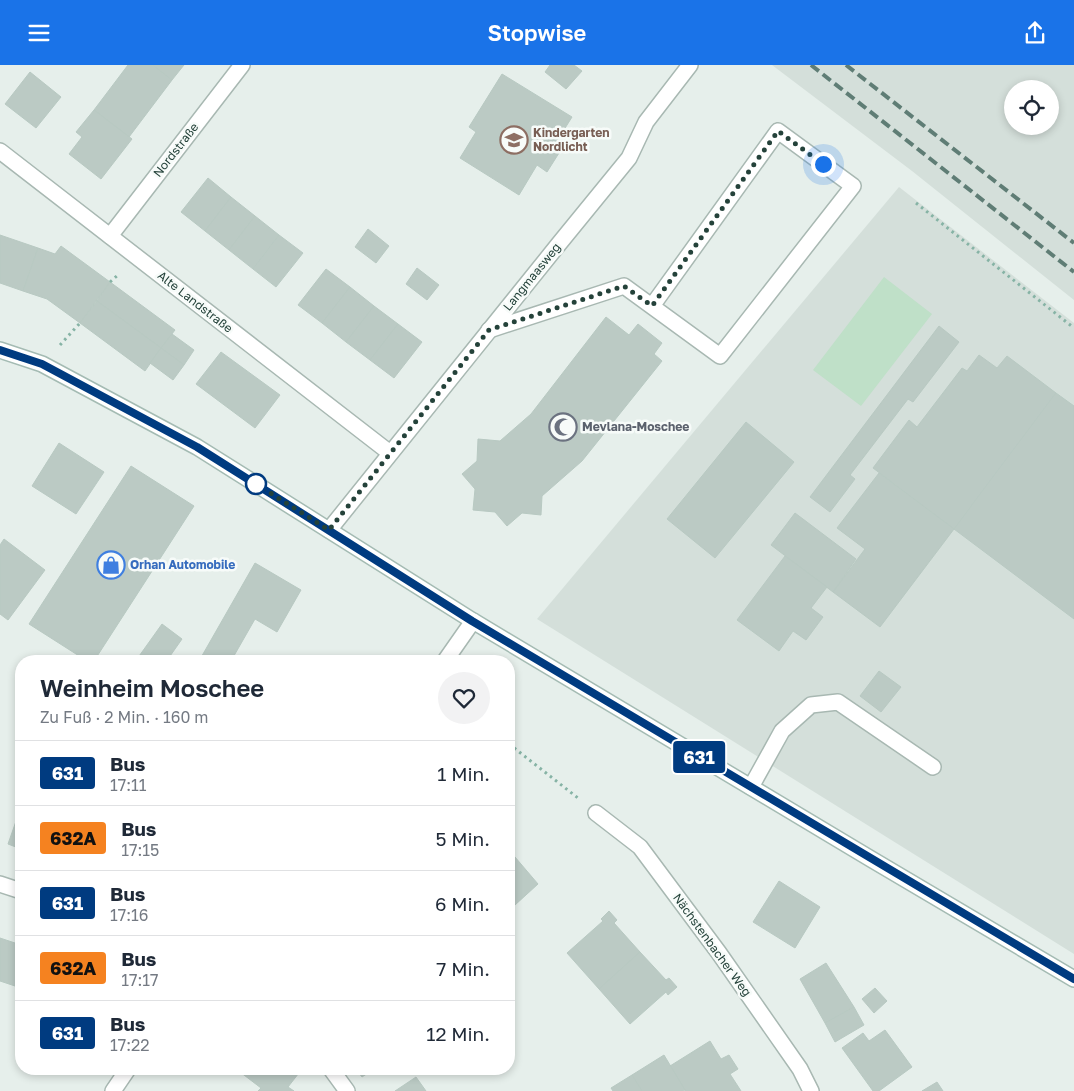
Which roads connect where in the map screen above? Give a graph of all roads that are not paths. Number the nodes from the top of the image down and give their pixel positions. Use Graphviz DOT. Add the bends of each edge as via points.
graph roads {
  1 [pos="242,65"];
  2 [pos="690,65"];
  3 [pos="0,151"];
  4 [pos="110,235"];
  5 [pos="652,306"];
  6 [pos="489,330"];
  7 [pos="0,350"];
  8 [pos="390,453"];
  9 [pos="329,530"];
  10 [pos="472,621"];
  11 [pos="449,655"];
  12 [pos="933,767"];
  13 [pos="750,787"];
  14 [pos="596,813"];
  15 [pos="0,883"];
  16 [pos="15,889"];
  17 [pos="1074,979"];
  18 [pos="124,1075"];
  19 [pos="335,1075"];
  20 [pos="113,1091"];
  21 [pos="347,1091"];
  22 [pos="811,1091"];
  1 -- 4 [label="street, Nordstraße"];
  2 -- 6 [label="street, Langmaasweg" via="646,122 629,158"];
  3 -- 4 [label="street, Alte Landstraße"];
  4 -- 8 [label="street, Alte Landstraße"];
  5 -- 5 [label="street" via="720,356 853,186 778,131"];
  5 -- 6 [label="street" via="624,286"];
  6 -- 8 [label="street, Langmaasweg"];
  7 -- 9 [label="street" via="42,364 197,447"];
  8 -- 9 [label="street, Langmaasweg"];
  9 -- 10 [label="street"];
  10 -- 11 [label="street"];
  10 -- 13 [label="street"];
  12 -- 13 [label="street" via="838,702 812,705 782,731"];
  13 -- 17 [label="street"];
  14 -- 22 [label="street, Nächstenbacher Weg" via="640,847 730,968 800,1069"];
  15 -- 16 [label="street"];
  18 -- 20 [label="street"];
  19 -- 21 [label="street"];
}
